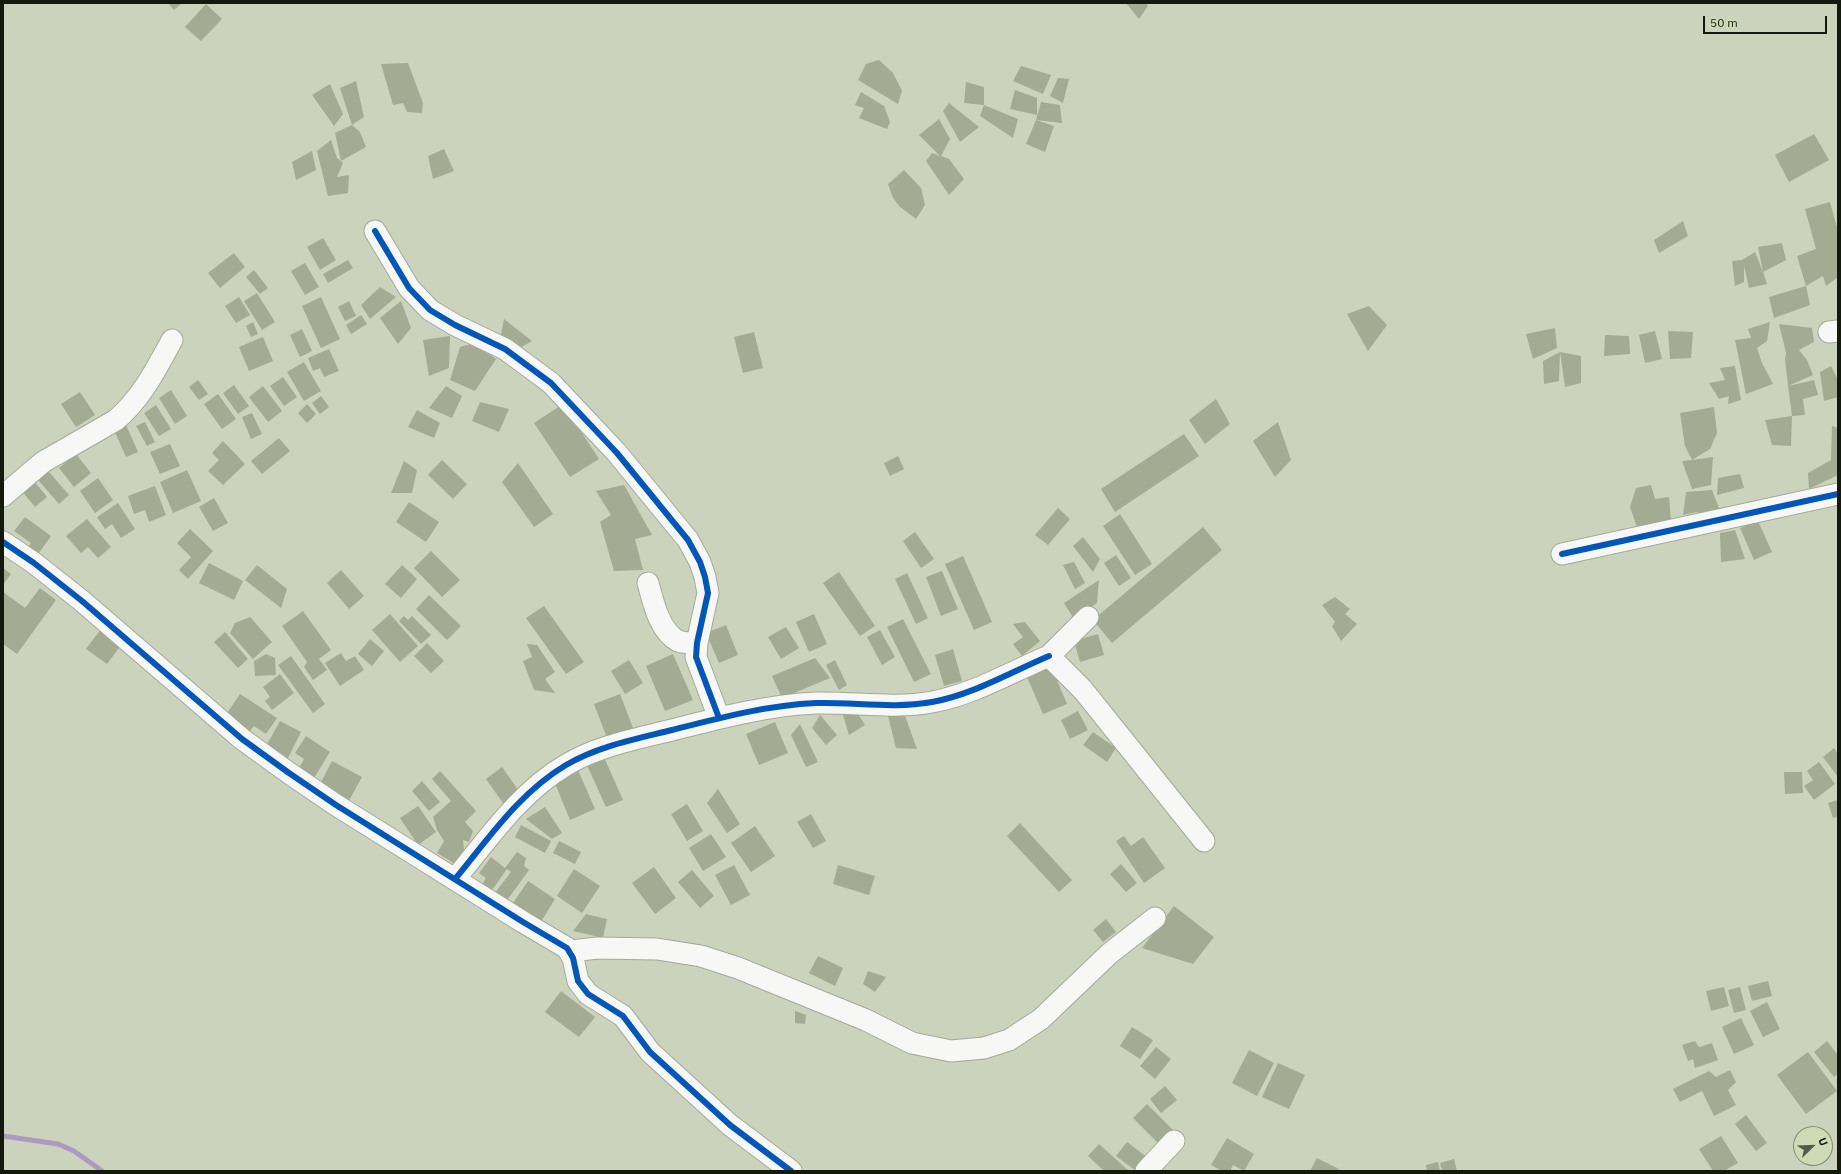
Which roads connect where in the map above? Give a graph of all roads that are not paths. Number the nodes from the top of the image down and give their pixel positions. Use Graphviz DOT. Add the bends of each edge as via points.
graph roads {
  1 [pos="375,231"];
  2 [pos="172,340"];
  3 [pos="1838,494"];
  4 [pos="3,496"];
  5 [pos="3,542"];
  6 [pos="1562,554"];
  7 [pos="648,583"];
  8 [pos="1088,617"];
  9 [pos="697,643"];
  10 [pos="1049,656"];
  11 [pos="719,718"];
  12 [pos="1204,841"];
  13 [pos="456,879"];
  14 [pos="1155,918"];
  15 [pos="571,952"];
  16 [pos="1174,1141"];
  17 [pos="791,1171"];
  18 [pos="1146,1171"];
  1 -- 9 [label="street" via="409,288 430,310 505,349 551,382 617,453 688,540 700,562 708,593"];
  2 -- 4 [label="street" via="146,387 127,411 43,462"];
  3 -- 6 [label="street"];
  5 -- 13 [label="street" via="82,601 242,739 336,805"];
  7 -- 9 [label="street" via="656,611 669,633 678,641"];
  8 -- 10 [label="street"];
  9 -- 11 [label="street" via="696,657"];
  10 -- 11 [label="street" via="966,692 933,702 892,707 802,704"];
  10 -- 12 [label="street" via="1083,690"];
  11 -- 13 [label="street" via="614,744 565,766 520,800"];
  13 -- 15 [label="street" via="563,944"];
  14 -- 15 [label="street" via="1109,954 1041,1019 1009,1040 984,1048 951,1051 912,1043 866,1020 702,956 657,949 598,948"];
  15 -- 17 [label="street" via="578,981 588,994 623,1016 650,1052 730,1125"];
  16 -- 18 [label="street"];
}
